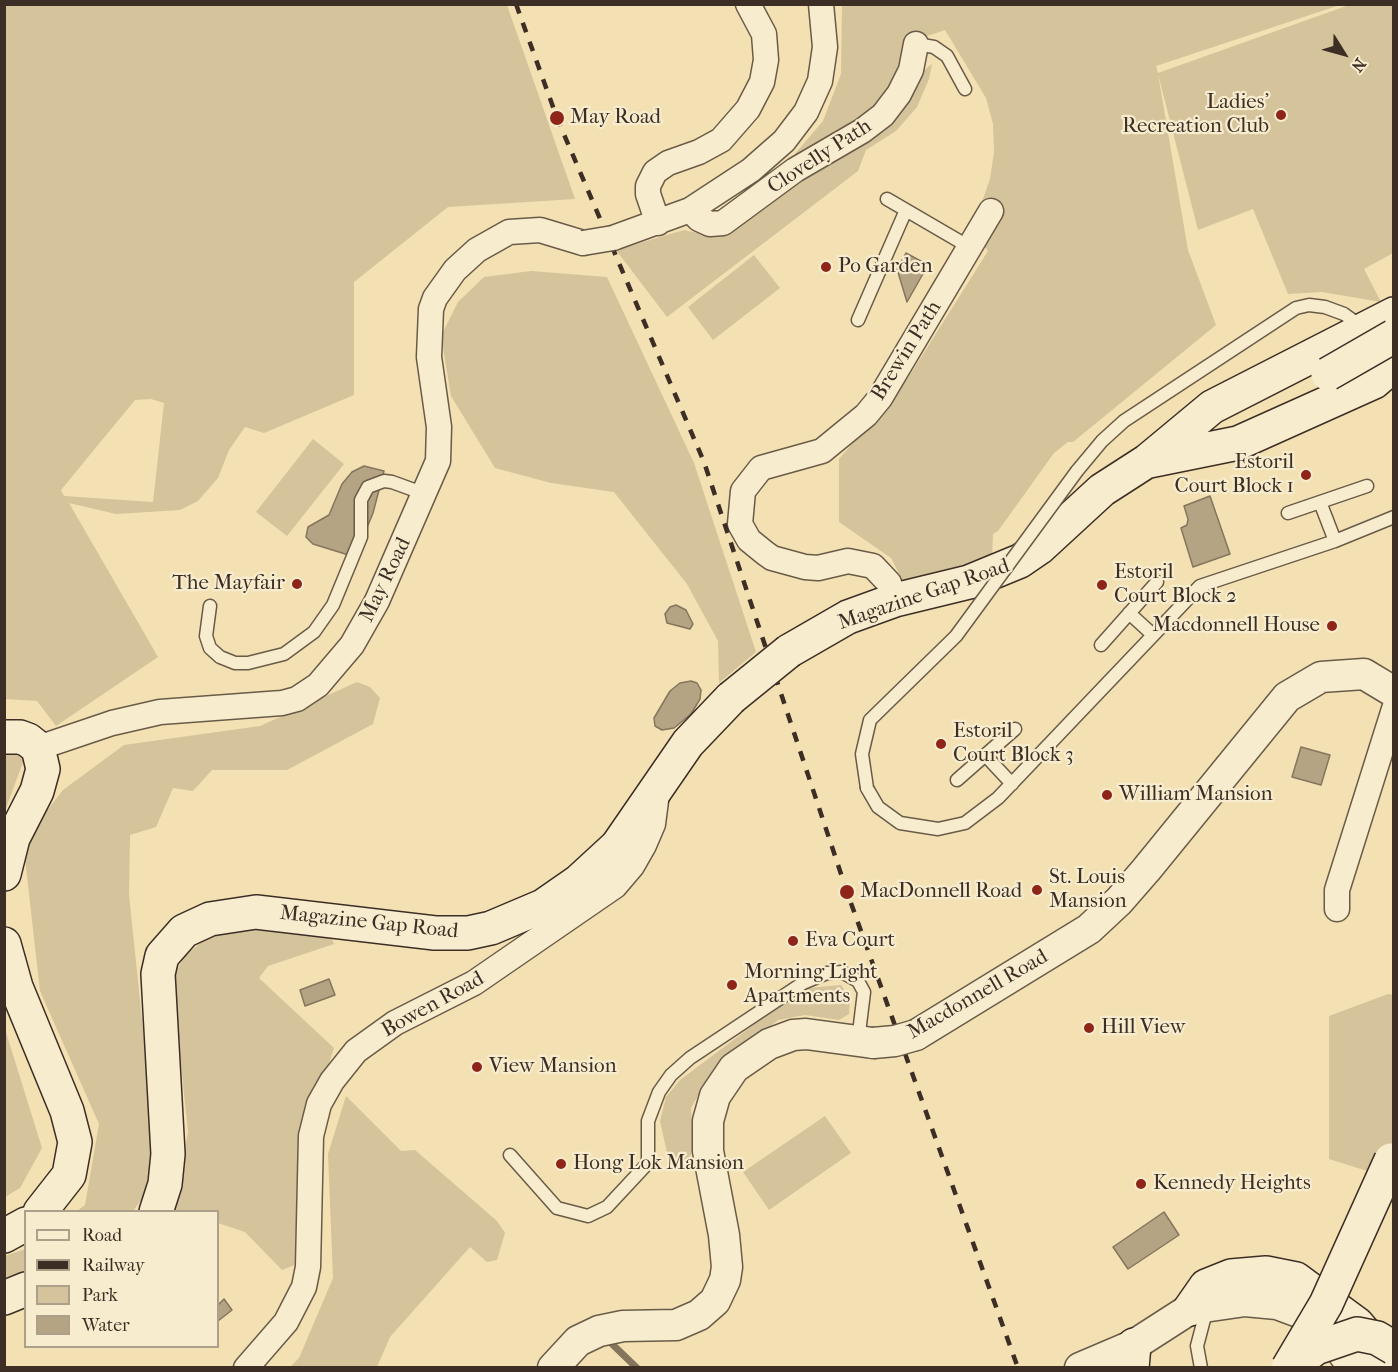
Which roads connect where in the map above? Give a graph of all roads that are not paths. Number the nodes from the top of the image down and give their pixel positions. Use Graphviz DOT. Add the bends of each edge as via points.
graph roads {
  1 [pos="748,4"];
  2 [pos="821,4"];
  3 [pos="916,44"];
  4 [pos="965,89"];
  5 [pos="887,198"];
  6 [pos="690,210"];
  7 [pos="906,210"];
  8 [pos="991,211"];
  9 [pos="658,223"];
  10 [pos="971,248"];
  11 [pos="1394,314"];
  12 [pos="858,321"];
  13 [pos="1379,332"];
  14 [pos="1394,356"];
  15 [pos="1328,374"];
  16 [pos="1378,386"];
  17 [pos="1147,461"];
  18 [pos="1367,486"];
  19 [pos="425,494"];
  20 [pos="1320,502"];
  21 [pos="1288,513"];
  22 [pos="1394,518"];
  23 [pos="1335,541"];
  24 [pos="1157,582"];
  25 [pos="895,600"];
  26 [pos="210,606"];
  27 [pos="1129,614"];
  28 [pos="1152,634"];
  29 [pos="1101,645"];
  30 [pos="1394,693"];
  31 [pos="1394,709"];
  32 [pos="1015,729"];
  33 [pos="4,737"];
  34 [pos="38,748"];
  35 [pos="985,755"];
  36 [pos="957,780"];
  37 [pos="658,784"];
  38 [pos="1012,784"];
  39 [pos="4,874"];
  40 [pos="1337,909"];
  41 [pos="4,944"];
  42 [pos="865,1042"];
  43 [pos="510,1155"];
  44 [pos="1392,1157"];
  45 [pos="42,1210"];
  46 [pos="157,1210"];
  47 [pos="24,1225"];
  48 [pos="4,1236"];
  49 [pos="24,1290"];
  50 [pos="4,1298"];
  51 [pos="1199,1306"];
  52 [pos="1394,1348"];
  53 [pos="1133,1356"];
  54 [pos="246,1368"];
  55 [pos="553,1368"];
  56 [pos="1080,1368"];
  57 [pos="1201,1368"];
  58 [pos="1289,1368"];
  59 [pos="1353,1368"];
  60 [pos="1387,1368"];
  1 -- 9 [label="street" via="764,34 766,60 762,82 748,109 721,140 655,172 648,194"];
  2 -- 6 [label="street, May Road" via="824,64 806,112 784,141 751,171"];
  3 -- 4 [label="lane" via="934,47 947,56"];
  3 -- 6 [label="street, Clovelly Path" via="911,70 900,94 883,115 862,131 795,170 723,223 705,222"];
  5 -- 7 [label="lane"];
  6 -- 9 [label="street, May Road"];
  7 -- 10 [label="lane"];
  7 -- 12 [label="lane"];
  8 -- 10 [label="street, Brewin Path"];
  9 -- 19 [label="street, May Road, bridge" via="583,243 540,230 509,232 477,250 455,270 431,309 429,334 440,450"];
  10 -- 25 [label="street, Brewin Path" via="866,415 822,451 761,468 741,498 740,524 744,533 772,558 812,567 848,561 873,566 889,583"];
  11 -- 13 [label="main road, Magazine Gap Road"];
  13 -- 15 [label="main road, bridge"];
  13 -- 16 [label="main road" via="1378,348 1384,364"];
  13 -- 17 [label="main road, Magazine Gap Road" via="1212,407"];
  13 -- 38 [label="lane, bridge" via="1325,307 1296,308 1124,421 1077,471 956,636 870,720 862,754 867,788 878,807 892,819 910,826 938,829 965,823"];
  14 -- 15 [label="main road, bridge"];
  15 -- 17 [label="main road"];
  16 -- 17 [label="main road" via="1238,443"];
  17 -- 25 [label="main road, Magazine Gap Road" via="1102,490 1040,548 1020,561 969,582"];
  18 -- 20 [label="lane"];
  19 -- 26 [label="lane" via="384,481 368,487 362,500 361,537 333,605 314,632 284,654 248,663 220,657 210,648 206,636"];
  19 -- 34 [label="street, May Road" via="365,624 342,660 308,693 275,704 137,716"];
  20 -- 21 [label="lane"];
  20 -- 23 [label="lane"];
  22 -- 23 [label="lane"];
  23 -- 28 [label="lane" via="1210,581 1191,593"];
  24 -- 27 [label="lane"];
  25 -- 37 [label="main road, Magazine Gap Road, bridge" via="848,617 789,651 731,698 688,743"];
  27 -- 28 [label="lane"];
  27 -- 29 [label="lane"];
  28 -- 38 [label="lane"];
  30 -- 42 [label="street, Macdonnell Road, bridge" via="1364,674 1321,677 1287,697 1146,870 1089,929 916,1035 895,1041"];
  31 -- 40 [label="street" via="1337,890"];
  32 -- 35 [label="lane"];
  33 -- 34 [label="main road" via="20,737"];
  34 -- 39 [label="main road" via="42,758 41,780 14,838"];
  35 -- 36 [label="lane"];
  35 -- 38 [label="lane"];
  37 -- 46 [label="main road, Magazine Gap Road" via="617,846 579,880 543,906 491,928 435,933 256,912 210,919 184,931 162,956 158,974 168,1154 165,1184"];
  37 -- 54 [label="street, Bowen Road" via="653,824 632,866 615,886 474,983 395,1023 356,1051 332,1081 319,1104 311,1136 308,1267 304,1287 286,1322"];
  41 -- 45 [label="main road" via="16,987 67,1111 75,1142 69,1175"];
  42 -- 43 [label="lane" via="864,992 858,981 842,972 827,973 803,983 670,1075 648,1121 648,1163 607,1207 588,1216 557,1208"];
  42 -- 55 [label="street, Macdonnell Road" via="807,1034 781,1038 734,1068 715,1096 708,1121 708,1151 727,1267 720,1291 709,1307 676,1325 623,1326 599,1331 578,1341"];
  44 -- 58 [label="main road, bridge" via="1326,1304"];
  47 -- 48 [label="main road"];
  49 -- 50 [label="main road"];
  51 -- 53 [label="street"];
  51 -- 57 [label="lane" via="1197,1346"];
  51 -- 59 [label="street" via="1245,1301 1276,1304 1304,1314 1325,1329"];
  51 -- 60 [label="main road" via="1206,1286 1231,1276 1266,1273 1296,1279 1357,1324 1376,1346"];
  52 -- 58 [label="main road, bridge" via="1377,1338 1357,1334 1316,1348"];
  53 -- 56 [label="street"];
}
